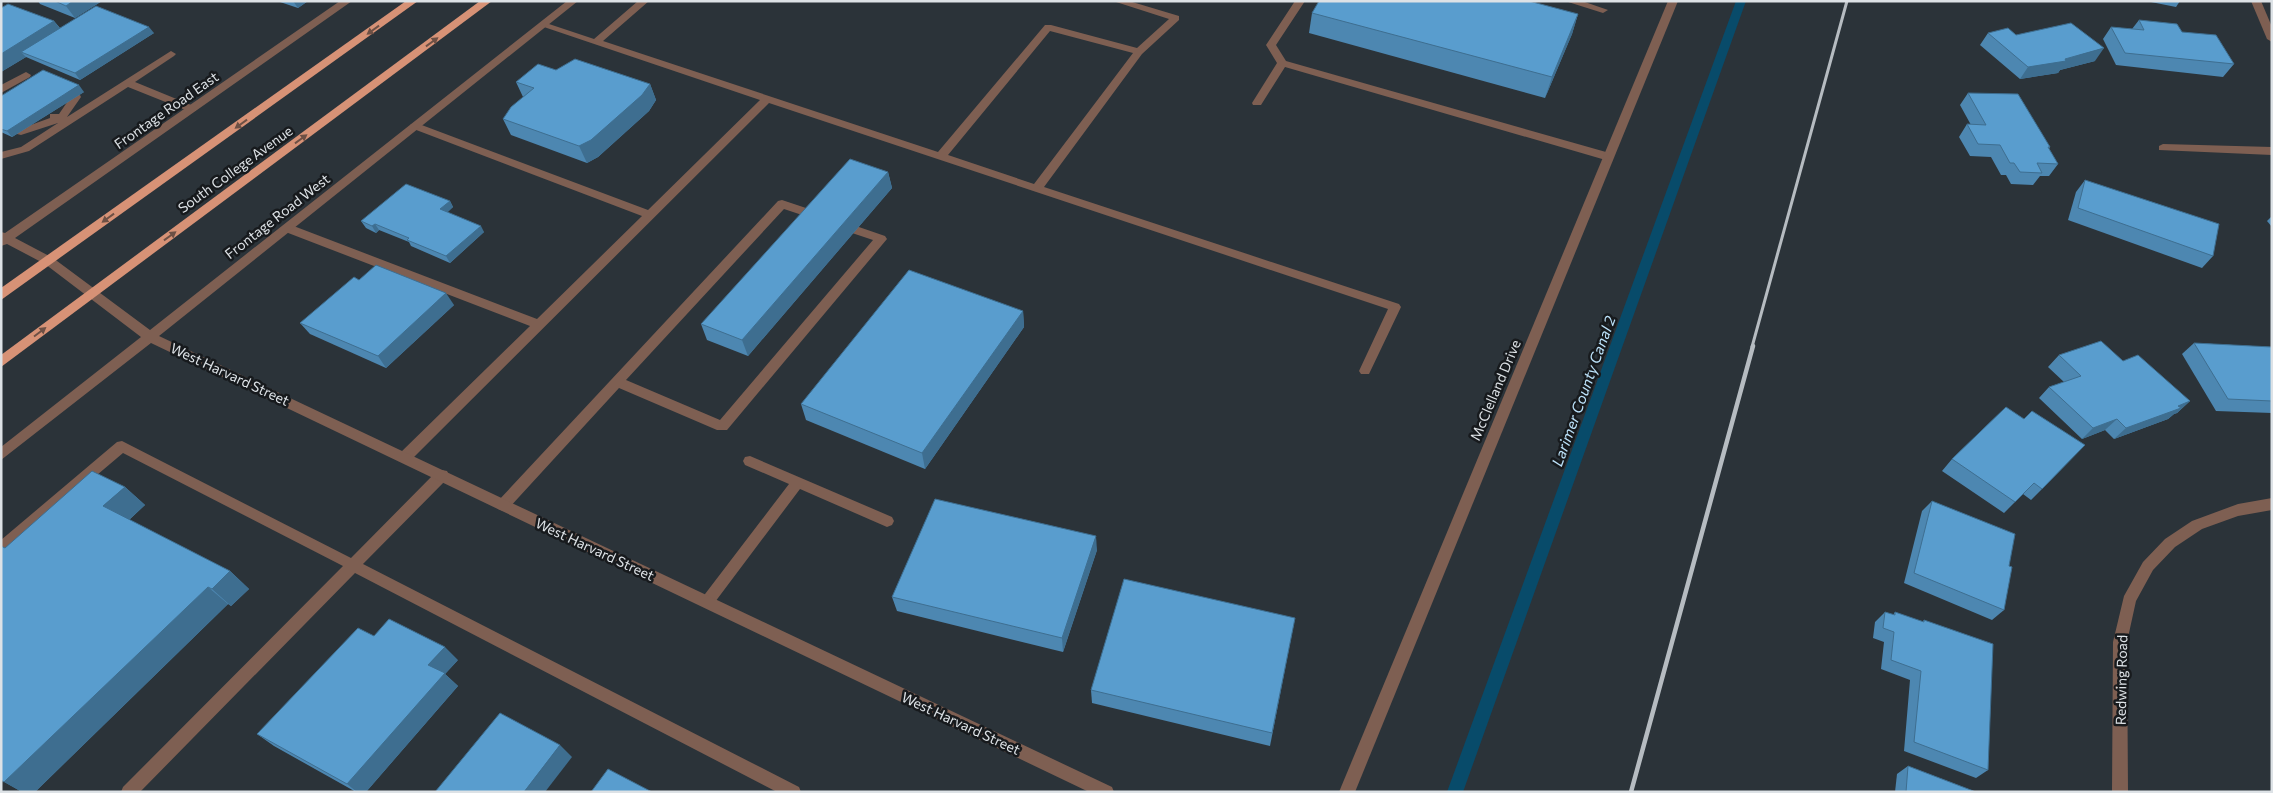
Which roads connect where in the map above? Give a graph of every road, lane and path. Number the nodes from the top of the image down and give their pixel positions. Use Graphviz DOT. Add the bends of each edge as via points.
graph roads {
  1 [pos="347,1"];
  2 [pos="412,1"];
  3 [pos="487,1"];
  4 [pos="573,1"];
  5 [pos="644,1"];
  6 [pos="1118,1"];
  7 [pos="1300,1"];
  8 [pos="1570,1"];
  9 [pos="1673,1"];
  10 [pos="2256,1"];
  11 [pos="1603,10"];
  12 [pos="544,25"];
  13 [pos="2272,39"];
  14 [pos="596,42"];
  15 [pos="1139,52"];
  16 [pos="171,54"];
  17 [pos="1282,62"];
  18 [pos="26,74"];
  19 [pos="128,83"];
  20 [pos="31,85"];
  21 [pos="3,94"];
  22 [pos="76,97"];
  23 [pos="767,99"];
  24 [pos="1257,102"];
  25 [pos="192,108"];
  26 [pos="49,114"];
  27 [pos="64,120"];
  28 [pos="415,126"];
  29 [pos="21,132"];
  30 [pos="2163,148"];
  31 [pos="2272,151"];
  32 [pos="1,156"];
  33 [pos="941,156"];
  34 [pos="1608,157"];
  35 [pos="1037,188"];
  36 [pos="650,215"];
  37 [pos="817,216"];
  38 [pos="286,228"];
  39 [pos="856,230"];
  40 [pos="3,239"];
  41 [pos="49,261"];
  42 [pos="91,294"];
  43 [pos="1,295"];
  44 [pos="539,324"];
  45 [pos="150,336"];
  46 [pos="1,362"];
  47 [pos="1365,371"];
  48 [pos="617,382"];
  49 [pos="1,456"];
  50 [pos="405,457"];
  51 [pos="750,462"];
  52 [pos="442,475"];
  53 [pos="798,482"];
  54 [pos="2272,504"];
  55 [pos="503,505"];
  56 [pos="887,521"];
  57 [pos="1,548"];
  58 [pos="352,565"];
  59 [pos="707,602"];
  60 [pos="1098,790"];
  61 [pos="130,792"];
  62 [pos="793,792"];
  63 [pos="1347,792"];
  64 [pos="2120,792"];
  1 -- 25 [label="street, Frontage Road East"];
  2 -- 41 [label="highway, one-way"];
  42 -- 3 [label="highway, South College Avenue, one-way"];
  4 -- 12 [label="street, Frontage Road West"];
  5 -- 14 [label="street"];
  6 -- 15 [label="street" via="1176,18"];
  7 -- 17 [label="street" via="1272,45"];
  8 -- 11 [label="street"];
  9 -- 34 [label="street, McClelland Drive"];
  10 -- 13 [label="street"];
  12 -- 14 [label="street"];
  12 -- 28 [label="street, Frontage Road West"];
  14 -- 23 [label="street"];
  15 -- 33 [label="street" via="1048,26"];
  15 -- 35 [label="street"];
  16 -- 19 [label="street"];
  17 -- 24 [label="street"];
  17 -- 34 [label="street"];
  18 -- 21 [label="street"];
  19 -- 25 [label="street"];
  19 -- 27 [label="street"];
  20 -- 21 [label="street"];
  22 -- 27 [label="street"];
  23 -- 33 [label="street"];
  23 -- 36 [label="street"];
  25 -- 40 [label="street, Frontage Road East"];
  26 -- 27 [label="street"];
  27 -- 29 [label="street"];
  27 -- 32 [label="street" via="25,149"];
  28 -- 36 [label="street"];
  28 -- 38 [label="street, Frontage Road West"];
  30 -- 31 [label="street"];
  33 -- 35 [label="street"];
  34 -- 63 [label="street, McClelland Drive"];
  35 -- 47 [label="street" via="1395,307"];
  36 -- 44 [label="street"];
  37 -- 48 [label="street" via="782,204"];
  38 -- 44 [label="street"];
  38 -- 45 [label="street, Frontage Road West"];
  39 -- 48 [label="street" via="881,239 722,426"];
  40 -- 41 [label="street, West Harvard Street"];
  41 -- 42 [label="street, West Harvard Street"];
  41 -- 43 [label="highway"];
  42 -- 45 [label="street, West Harvard Street"];
  46 -- 42 [label="highway, South College Avenue, one-way"];
  44 -- 50 [label="street"];
  45 -- 49 [label="street, Frontage Road West"];
  45 -- 50 [label="street, West Harvard Street"];
  48 -- 55 [label="street"];
  50 -- 52 [label="street, West Harvard Street"];
  51 -- 53 [label="street"];
  52 -- 55 [label="street, West Harvard Street"];
  52 -- 58 [label="street"];
  53 -- 56 [label="street"];
  53 -- 59 [label="street"];
  54 -- 64 [label="street, Redwing Road" via="2238,510 2197,525 2170,543 2148,566 2128,600 2120,642"];
  55 -- 59 [label="street, West Harvard Street"];
  57 -- 58 [label="street" via="122,446"];
  58 -- 61 [label="street"];
  58 -- 62 [label="street"];
  59 -- 60 [label="street, West Harvard Street"];
}
